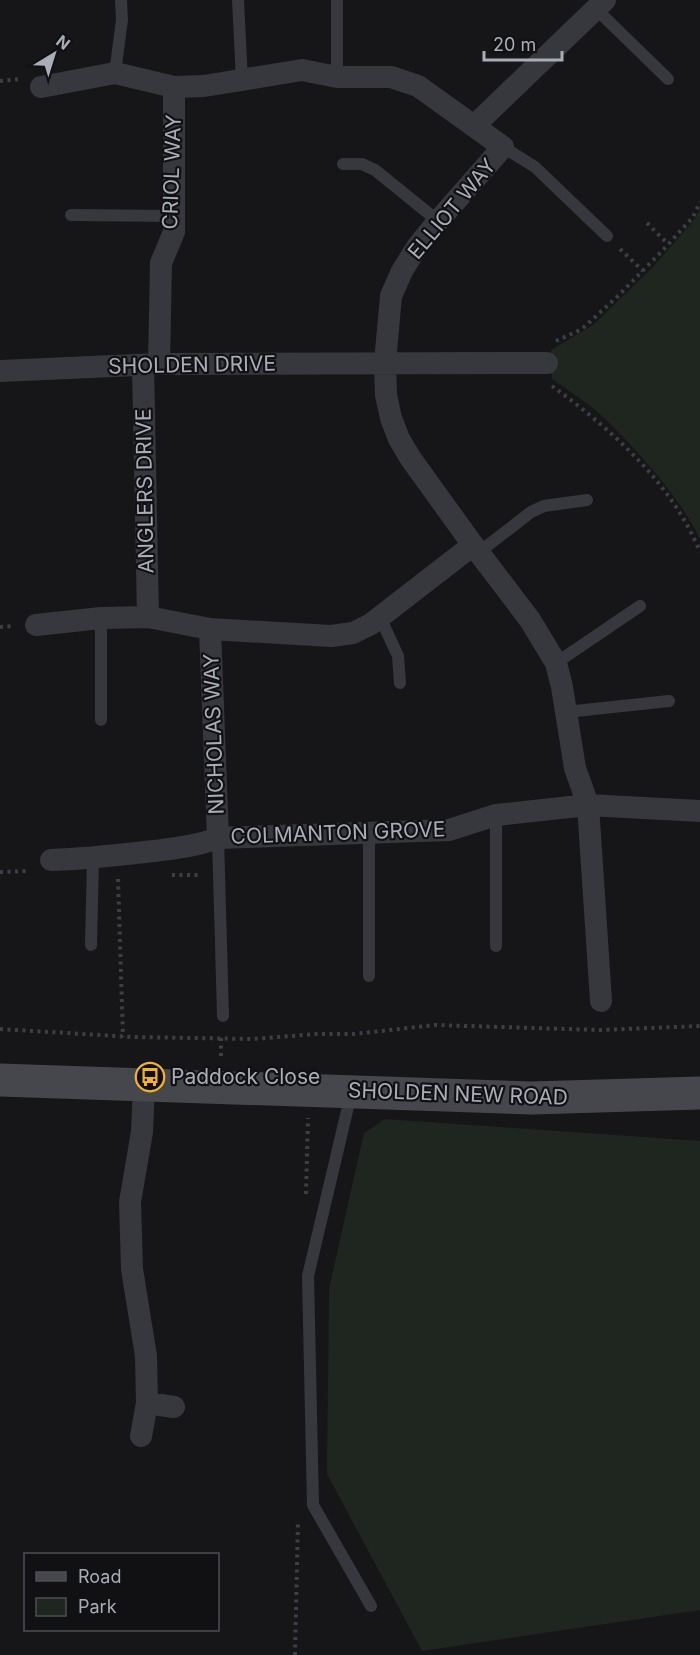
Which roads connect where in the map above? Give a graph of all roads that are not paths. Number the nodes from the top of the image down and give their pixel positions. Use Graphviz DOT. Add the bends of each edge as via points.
graph roads {
  1 [pos="121,0"];
  2 [pos="238,0"];
  3 [pos="337,0"];
  4 [pos="596,3"];
  5 [pos="115,73"];
  6 [pos="338,77"];
  7 [pos="668,79"];
  8 [pos="242,81"];
  9 [pos="41,87"];
  10 [pos="174,87"];
  11 [pos="475,125"];
  12 [pos="503,147"];
  13 [pos="343,164"];
  14 [pos="71,215"];
  15 [pos="174,216"];
  16 [pos="438,221"];
  17 [pos="607,236"];
  18 [pos="385,362"];
  19 [pos="548,363"];
  20 [pos="151,364"];
  21 [pos="0,371"];
  22 [pos="587,500"];
  23 [pos="476,549"];
  24 [pos="640,606"];
  25 [pos="148,617"];
  26 [pos="380,617"];
  27 [pos="101,618"];
  28 [pos="36,626"];
  29 [pos="210,629"];
  30 [pos="556,663"];
  31 [pos="400,683"];
  32 [pos="669,701"];
  33 [pos="566,712"];
  34 [pos="101,720"];
  35 [pos="588,805"];
  36 [pos="700,811"];
  37 [pos="496,815"];
  38 [pos="369,834"];
  39 [pos="218,838"];
  40 [pos="93,859"];
  41 [pos="51,860"];
  42 [pos="91,945"];
  43 [pos="496,946"];
  44 [pos="369,976"];
  45 [pos="601,1001"];
  46 [pos="223,1016"];
  47 [pos="0,1080"];
  48 [pos="144,1084"];
  49 [pos="352,1091"];
  50 [pos="700,1093"];
  51 [pos="147,1403"];
  52 [pos="174,1407"];
  53 [pos="141,1436"];
  54 [pos="371,1606"];
  1 -- 5 [label="lane"];
  2 -- 8 [label="lane"];
  3 -- 6 [label="lane"];
  4 -- 7 [label="lane"];
  4 -- 11 [label="street"];
  5 -- 9 [label="street, ELLIOT WAY"];
  5 -- 10 [label="street, ELLIOT WAY"];
  6 -- 8 [label="street, ELLIOT WAY" via="302,70"];
  6 -- 11 [label="street, ELLIOT WAY" via="391,77 418,86"];
  8 -- 10 [label="street, ELLIOT WAY"];
  10 -- 15 [label="street, CRIOL WAY"];
  11 -- 12 [label="street, ELLIOT WAY"];
  12 -- 16 [label="street, ELLIOT WAY"];
  12 -- 17 [label="lane" via="535,167"];
  13 -- 16 [label="lane" via="362,164 375,170"];
  14 -- 15 [label="lane"];
  15 -- 20 [label="street, CRIOL WAY" via="174,232 161,263"];
  16 -- 18 [label="street, ELLIOT WAY" via="417,247 391,296"];
  18 -- 19 [label="street, SHOLDEN DRIVE"];
  18 -- 20 [label="street, SHOLDEN DRIVE"];
  18 -- 23 [label="street" via="386,395 399,439"];
  20 -- 21 [label="street, SHOLDEN DRIVE"];
  20 -- 25 [label="street, ANGLERS DRIVE"];
  22 -- 23 [label="lane" via="544,506"];
  23 -- 26 [label="street"];
  23 -- 30 [label="street" via="530,620"];
  24 -- 30 [label="lane"];
  25 -- 27 [label="street"];
  25 -- 29 [label="street"];
  26 -- 29 [label="street" via="353,633 332,636"];
  26 -- 31 [label="lane" via="398,656"];
  27 -- 28 [label="street"];
  27 -- 34 [label="lane"];
  29 -- 39 [label="street, NICHOLAS WAY"];
  30 -- 33 [label="street"];
  32 -- 33 [label="lane"];
  33 -- 35 [label="street" via="575,768"];
  35 -- 36 [label="street, COLMANTON GROVE"];
  35 -- 37 [label="street, COLMANTON GROVE"];
  35 -- 45 [label="street"];
  37 -- 38 [label="street, COLMANTON GROVE" via="449,830"];
  37 -- 43 [label="lane"];
  38 -- 39 [label="street, COLMANTON GROVE"];
  38 -- 44 [label="lane"];
  39 -- 40 [label="street, COLMANTON GROVE" via="202,844"];
  39 -- 46 [label="lane"];
  40 -- 41 [label="street, COLMANTON GROVE"];
  40 -- 42 [label="lane"];
  47 -- 48 [label="street, SHOLDEN NEW ROAD"];
  48 -- 49 [label="street, SHOLDEN NEW ROAD"];
  48 -- 51 [label="street" via="142,1132 130,1202 132,1269 146,1356"];
  49 -- 50 [label="street, SHOLDEN NEW ROAD" via="532,1098"];
  49 -- 54 [label="lane" via="308,1276 313,1505"];
  51 -- 52 [label="street"];
  51 -- 53 [label="street"];
}
